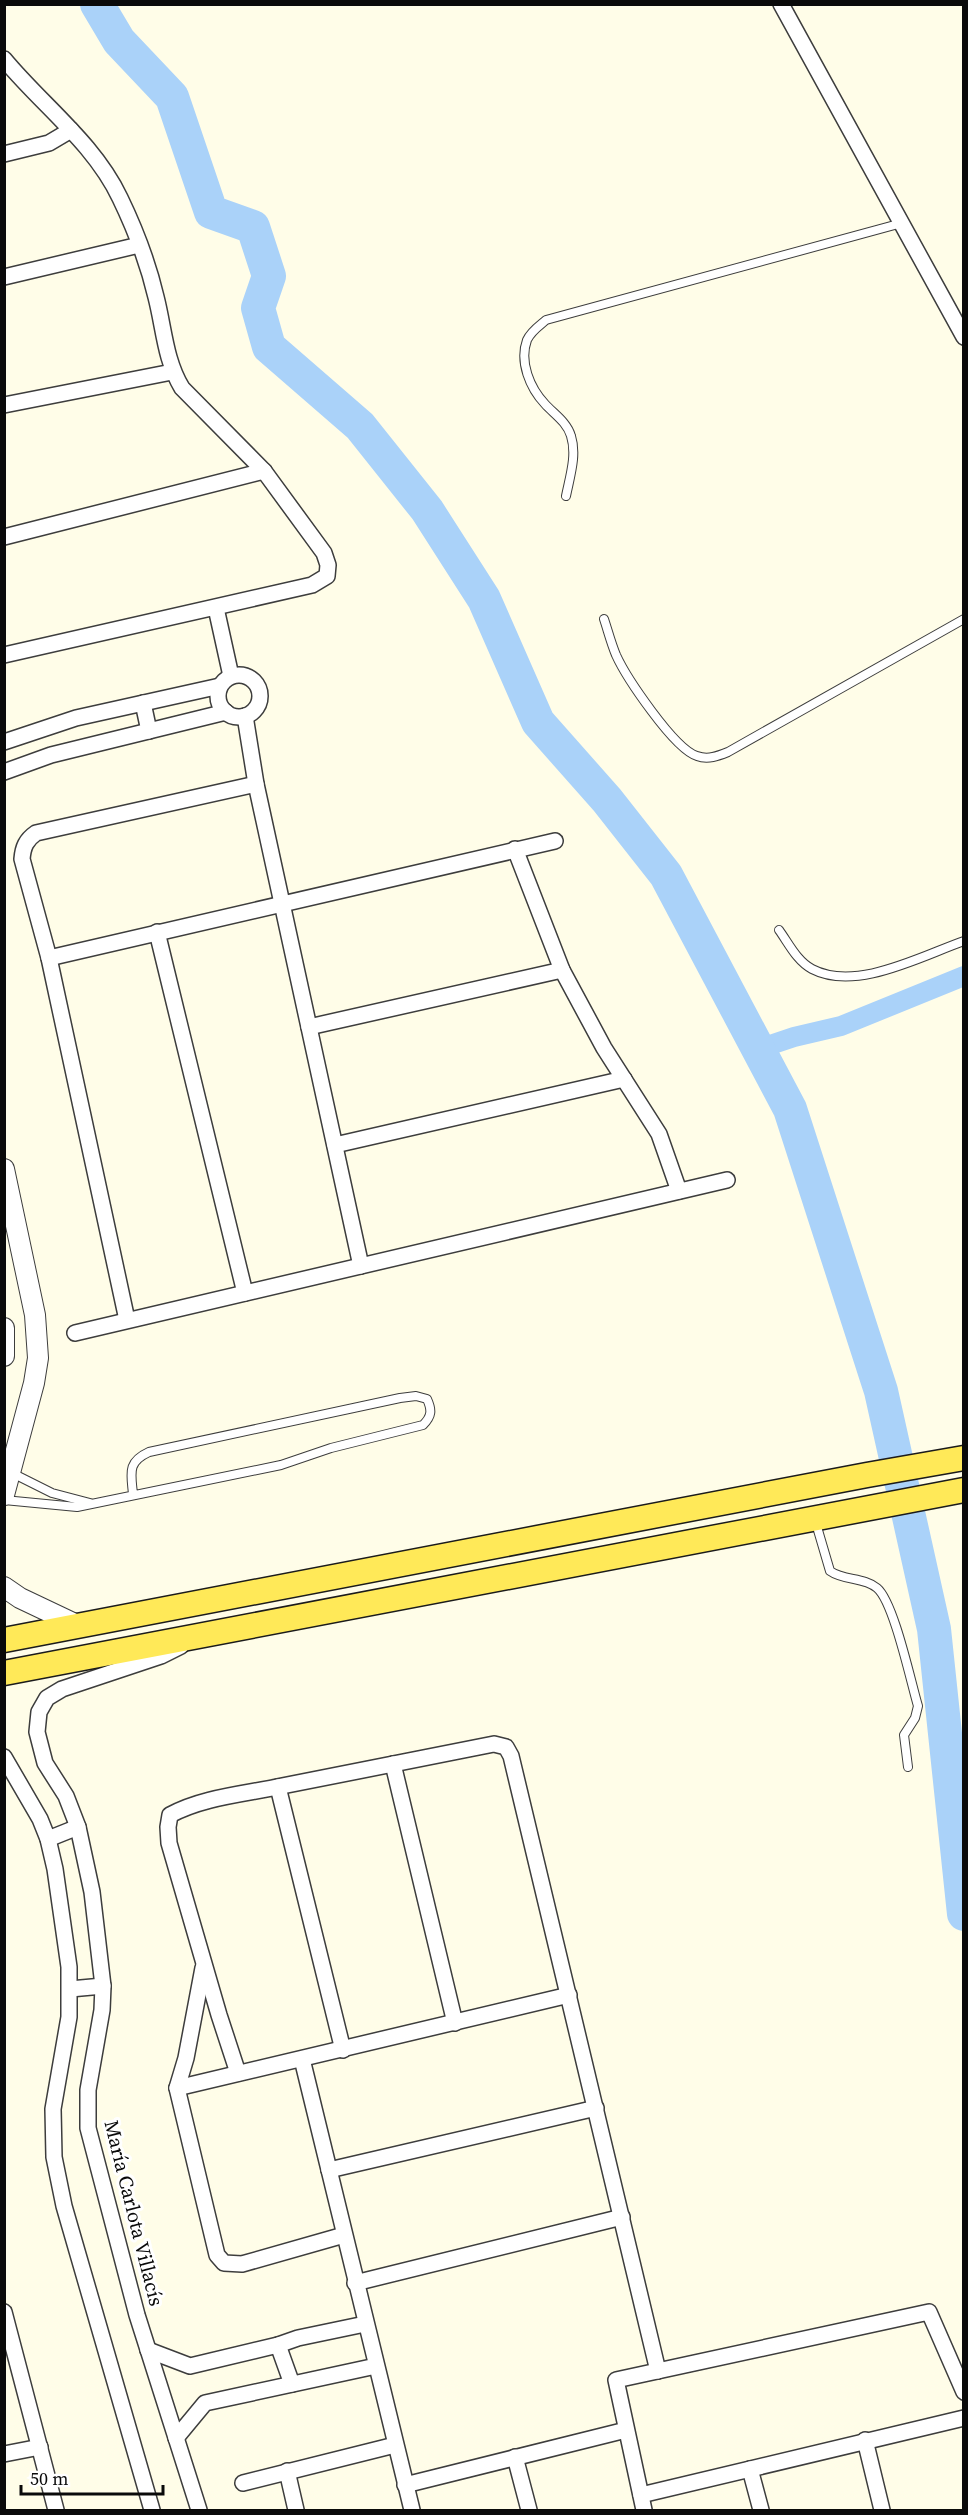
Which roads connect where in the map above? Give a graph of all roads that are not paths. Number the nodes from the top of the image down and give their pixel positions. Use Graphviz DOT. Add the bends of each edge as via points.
graph roads {
  1 [pos="781,4"];
  2 [pos="4,59"];
  3 [pos="71,130"];
  4 [pos="4,154"];
  5 [pos="902,223"];
  6 [pos="139,245"];
  7 [pos="4,277"];
  8 [pos="963,337"];
  9 [pos="172,372"];
  10 [pos="4,405"];
  11 [pos="264,471"];
  12 [pos="566,496"];
  13 [pos="4,537"];
  14 [pos="216,608"];
  15 [pos="604,619"];
  16 [pos="963,619"];
  17 [pos="4,655"];
  18 [pos="225,681"];
  19 [pos="143,703"];
  20 [pos="226,712"];
  21 [pos="245,716"];
  22 [pos="149,731"];
  23 [pos="4,742"];
  24 [pos="4,772"];
  25 [pos="256,784"];
  26 [pos="555,841"];
  27 [pos="515,849"];
  28 [pos="282,903"];
  29 [pos="779,930"];
  30 [pos="157,933"];
  31 [pos="963,941"];
  32 [pos="49,958"];
  33 [pos="562,970"];
  34 [pos="309,1027"];
  35 [pos="624,1079"];
  36 [pos="335,1145"];
  37 [pos="4,1169"];
  38 [pos="728,1180"];
  39 [pos="679,1191"];
  40 [pos="361,1266"];
  41 [pos="245,1293"];
  42 [pos="127,1320"];
  43 [pos="4,1328"];
  44 [pos="75,1333"];
  45 [pos="4,1356"];
  46 [pos="963,1458"];
  47 [pos="8,1470"];
  48 [pos="952,1492"];
  49 [pos="133,1494"];
  50 [pos="4,1495"];
  51 [pos="4,1500"];
  52 [pos="92,1503"];
  53 [pos="814,1519"];
  54 [pos="4,1587"];
  55 [pos="79,1626"];
  56 [pos="197,1637"];
  57 [pos="4,1640"];
  58 [pos="4,1673"];
  59 [pos="4,1757"];
  60 [pos="393,1764"];
  61 [pos="908,1767"];
  62 [pos="279,1787"];
  63 [pos="78,1827"];
  64 [pos="48,1839"];
  65 [pos="204,1964"];
  66 [pos="103,1986"];
  67 [pos="70,1989"];
  68 [pos="569,1995"];
  69 [pos="455,2023"];
  70 [pos="343,2050"];
  71 [pos="302,2059"];
  72 [pos="238,2073"];
  73 [pos="177,2088"];
  74 [pos="596,2108"];
  75 [pos="329,2170"];
  76 [pos="622,2217"];
  77 [pos="344,2235"];
  78 [pos="356,2283"];
  79 [pos="4,2312"];
  80 [pos="365,2324"];
  81 [pos="8,2338"];
  82 [pos="278,2345"];
  83 [pos="148,2350"];
  84 [pos="376,2366"];
  85 [pos="658,2371"];
  86 [pos="292,2384"];
  87 [pos="963,2392"];
  88 [pos="963,2418"];
  89 [pos="626,2430"];
  90 [pos="176,2438"];
  91 [pos="865,2440"];
  92 [pos="395,2445"];
  93 [pos="39,2447"];
  94 [pos="4,2454"];
  95 [pos="515,2457"];
  96 [pos="750,2469"];
  97 [pos="287,2471"];
  98 [pos="243,2483"];
  99 [pos="405,2485"];
  100 [pos="640,2495"];
  101 [pos="56,2511"];
  102 [pos="152,2511"];
  103 [pos="199,2511"];
  104 [pos="296,2511"];
  105 [pos="412,2511"];
  106 [pos="529,2511"];
  107 [pos="644,2511"];
  108 [pos="761,2511"];
  109 [pos="882,2511"];
  1 -- 5 [label="street"];
  2 -- 3 [label="street"];
  3 -- 4 [label="street" via="49,143"];
  3 -- 6 [label="street" via="114,185"];
  5 -- 8 [label="street"];
  5 -- 12 [label="lane" via="546,320 527,340 525,355 531,387 567,426 571,436 574,452"];
  6 -- 7 [label="street"];
  6 -- 9 [label="street" via="156,297"];
  9 -- 10 [label="street"];
  9 -- 11 [label="street" via="182,388"];
  11 -- 13 [label="street"];
  11 -- 14 [label="street" via="324,553 327,576 312,585"];
  14 -- 17 [label="street"];
  14 -- 18 [label="street"];
  15 -- 16 [label="lane" via="617,656 652,711 682,746 704,758 728,752"];
  18 -- 19 [label="street"];
  18 -- 20 [label="street" via="218,700"];
  18 -- 21 [label="street" via="246,676 257,685 259,700"];
  19 -- 22 [label="street"];
  19 -- 23 [label="street" via="76,718"];
  20 -- 21 [label="street"];
  20 -- 22 [label="street"];
  21 -- 25 [label="street"];
  22 -- 24 [label="street" via="51,755"];
  25 -- 28 [label="street"];
  25 -- 32 [label="street" via="30,837 22,859"];
  26 -- 27 [label="street"];
  27 -- 28 [label="street"];
  27 -- 33 [label="street"];
  28 -- 30 [label="street"];
  28 -- 34 [label="street"];
  29 -- 31 [label="lane" via="811,968 843,976 876,973"];
  30 -- 32 [label="street"];
  30 -- 41 [label="street"];
  32 -- 42 [label="street"];
  33 -- 34 [label="street"];
  33 -- 35 [label="street"];
  34 -- 36 [label="street"];
  35 -- 36 [label="street"];
  35 -- 39 [label="street" via="659,1134"];
  36 -- 40 [label="street"];
  37 -- 47 [label="street" via="38,1335 34,1383"];
  38 -- 39 [label="street"];
  39 -- 40 [label="street"];
  40 -- 41 [label="street"];
  41 -- 42 [label="street"];
  42 -- 44 [label="street"];
  43 -- 45 [label="street"];
  46 -- 55 [label="main road"];
  47 -- 50 [label="street"];
  47 -- 52 [label="lane" via="52,1493"];
  48 -- 53 [label="main road"];
  49 -- 49 [label="lane" via="281,1465 410,1429 423,1425 430,1418 431,1408 426,1399 400,1398 148,1452 133,1464"];
  49 -- 52 [label="lane"];
  51 -- 52 [label="lane" via="63,1507"];
  53 -- 56 [label="main road"];
  53 -- 61 [label="lane" via="830,1571 868,1582 888,1604 918,1707 904,1736"];
  54 -- 55 [label="street"];
  55 -- 57 [label="main road"];
  56 -- 58 [label="main road"];
  56 -- 63 [label="street, María Carlota Villacís" via="160,1656 62,1689 47,1698 39,1712 40,1749"];
  59 -- 64 [label="street"];
  60 -- 62 [label="street"];
  60 -- 68 [label="street" via="494,1744 506,1747"];
  60 -- 69 [label="street"];
  62 -- 65 [label="street" via="205,1802 171,1815 169,1843"];
  62 -- 70 [label="street"];
  63 -- 64 [label="street"];
  63 -- 66 [label="street, María Carlota Villacís" via="92,1892"];
  64 -- 67 [label="street"];
  65 -- 72 [label="street"];
  65 -- 73 [label="street"];
  66 -- 67 [label="street"];
  66 -- 83 [label="street, María Carlota Villacís" via="88,2090 88,2128"];
  67 -- 102 [label="street" via="53,2109 54,2157 64,2206"];
  68 -- 69 [label="street"];
  68 -- 74 [label="street"];
  69 -- 70 [label="street"];
  70 -- 71 [label="street"];
  71 -- 72 [label="street"];
  71 -- 75 [label="street"];
  72 -- 73 [label="street"];
  73 -- 77 [label="street" via="217,2255 224,2263 242,2264"];
  74 -- 75 [label="street"];
  74 -- 76 [label="street"];
  75 -- 77 [label="street"];
  76 -- 78 [label="street"];
  76 -- 85 [label="street"];
  77 -- 78 [label="street"];
  78 -- 80 [label="street"];
  79 -- 81 [label="street"];
  80 -- 82 [label="street"];
  80 -- 84 [label="street"];
  81 -- 93 [label="street"];
  82 -- 83 [label="street" via="190,2366"];
  82 -- 86 [label="street"];
  83 -- 90 [label="street, María Carlota Villacís"];
  84 -- 86 [label="street"];
  84 -- 92 [label="street"];
  85 -- 87 [label="street" via="929,2312"];
  85 -- 89 [label="street" via="616,2380"];
  86 -- 90 [label="street" via="205,2403"];
  88 -- 91 [label="street"];
  89 -- 95 [label="street"];
  89 -- 100 [label="street"];
  90 -- 103 [label="street, María Carlota Villacís"];
  91 -- 96 [label="street"];
  91 -- 109 [label="street"];
  92 -- 97 [label="street"];
  92 -- 99 [label="street"];
  93 -- 94 [label="street"];
  93 -- 101 [label="street"];
  95 -- 99 [label="street"];
  95 -- 106 [label="street"];
  96 -- 100 [label="street"];
  96 -- 108 [label="street"];
  97 -- 98 [label="street"];
  97 -- 104 [label="street"];
  99 -- 105 [label="street"];
  100 -- 107 [label="street"];
}
